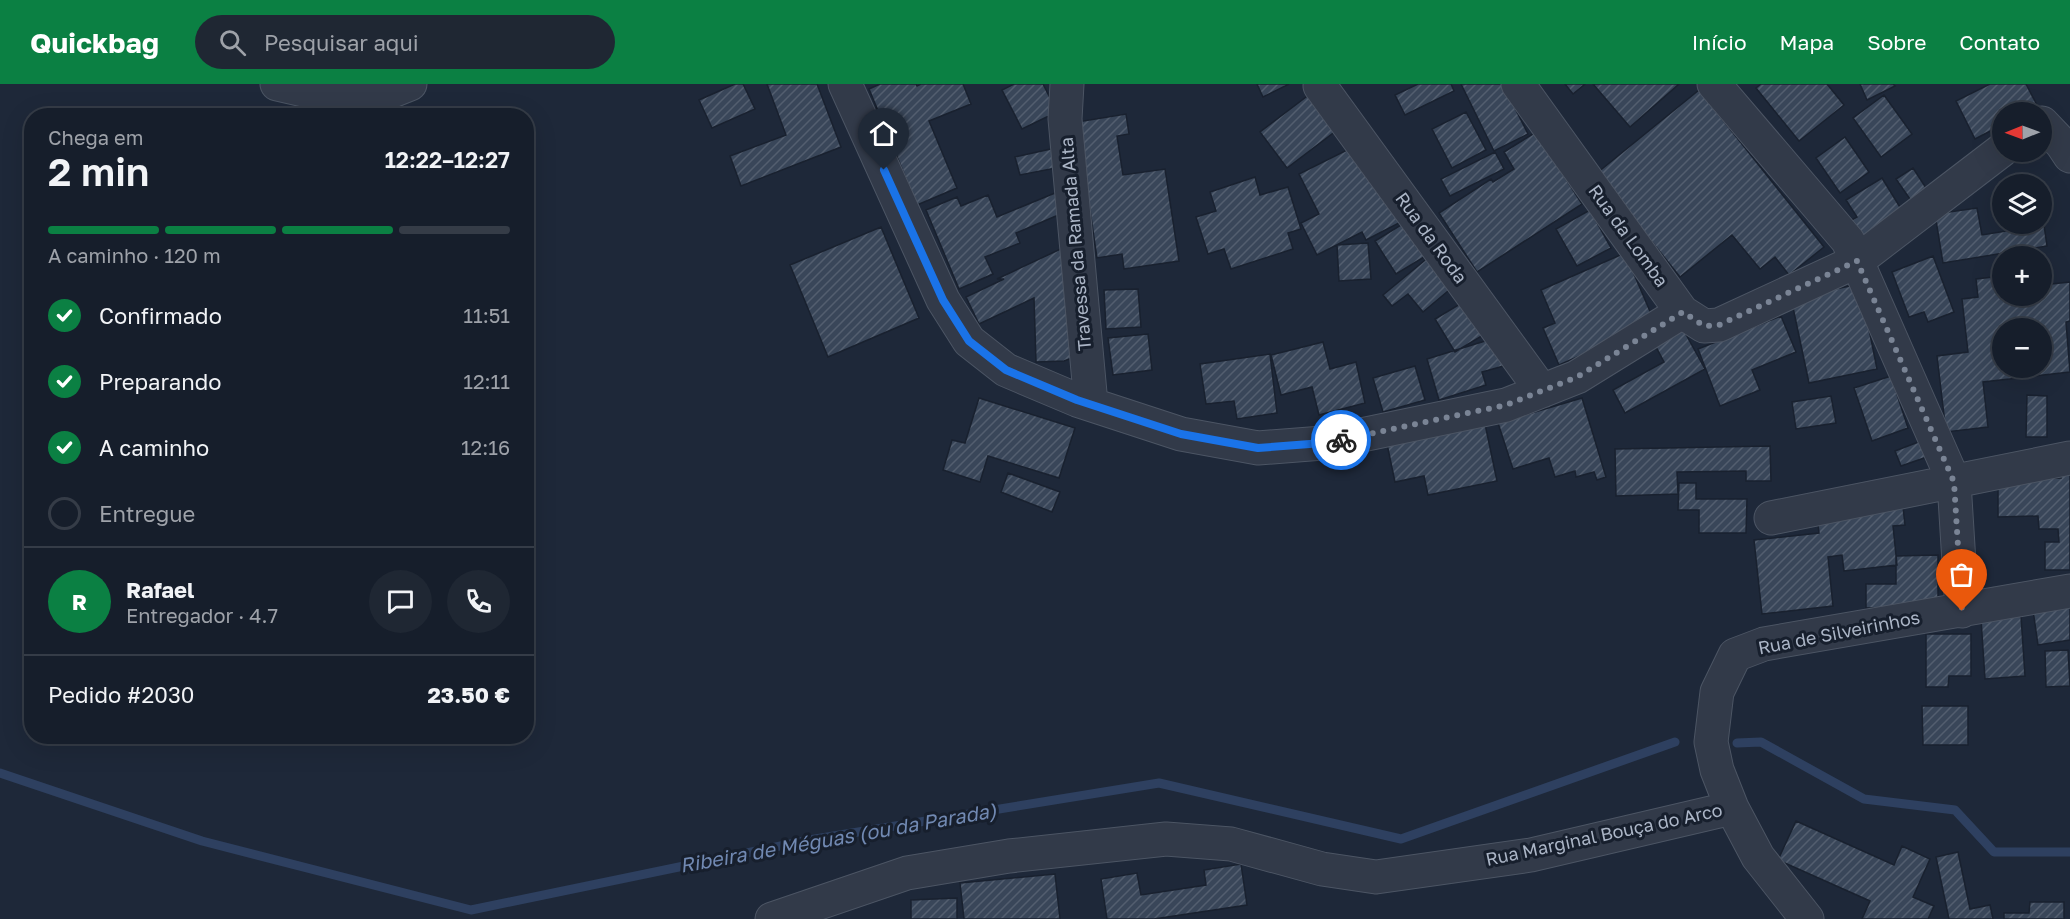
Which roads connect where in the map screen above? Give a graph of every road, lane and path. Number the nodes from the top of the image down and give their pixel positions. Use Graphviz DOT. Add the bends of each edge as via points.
graph roads {
  1 [pos="277,84"];
  2 [pos="410,84"];
  3 [pos="845,84"];
  4 [pos="1067,84"];
  5 [pos="1714,84"];
  6 [pos="1320,86"];
  7 [pos="1524,86"];
  8 [pos="2052,134"];
  9 [pos="2070,156"];
  10 [pos="1992,158"];
  11 [pos="1857,261"];
  12 [pos="1683,312"];
  13 [pos="1542,391"];
  14 [pos="1091,405"];
  15 [pos="2070,458"];
  16 [pos="1954,482"];
  17 [pos="1771,518"];
  18 [pos="2070,591"];
  19 [pos="1962,611"];
  20 [pos="1732,808"];
  21 [pos="771,919"];
  22 [pos="1807,919"];
  1 -- 2 [label="street" via="339,98 386,94"];
  3 -- 14 [label="street" via="943,300 969,341 1006,370"];
  4 -- 14 [label="street, Travessa da Ramada Alta" via="1065,119"];
  5 -- 11 [label="street" via="1848,241"];
  6 -- 13 [label="street, Rua da Roda"];
  7 -- 12 [label="street, Rua da Lomba"];
  8 -- 9 [label="street"];
  10 -- 11 [label="street, Rua da Lomba"];
  11 -- 12 [label="street, Rua da Lomba" via="1719,325 1704,326"];
  11 -- 16 [label="street"];
  12 -- 13 [label="street" via="1577,377"];
  13 -- 14 [label="street" via="1506,405 1368,434 1323,443 1258,448 1181,434"];
  15 -- 16 [label="street"];
  16 -- 17 [label="street"];
  16 -- 19 [label="street"];
  18 -- 19 [label="street, Rua de Silveirinhos"];
  19 -- 20 [label="street, Rua de Silveirinhos" via="1764,644 1735,655 1717,693 1711,742"];
  20 -- 21 [label="street, Rua Marginal Bouça do Arco" via="1530,855 1376,877 1322,869 1231,844 1166,839 1009,856 907,873"];
  20 -- 22 [label="street, Rua de Silveirinhos" via="1758,857"];
}
